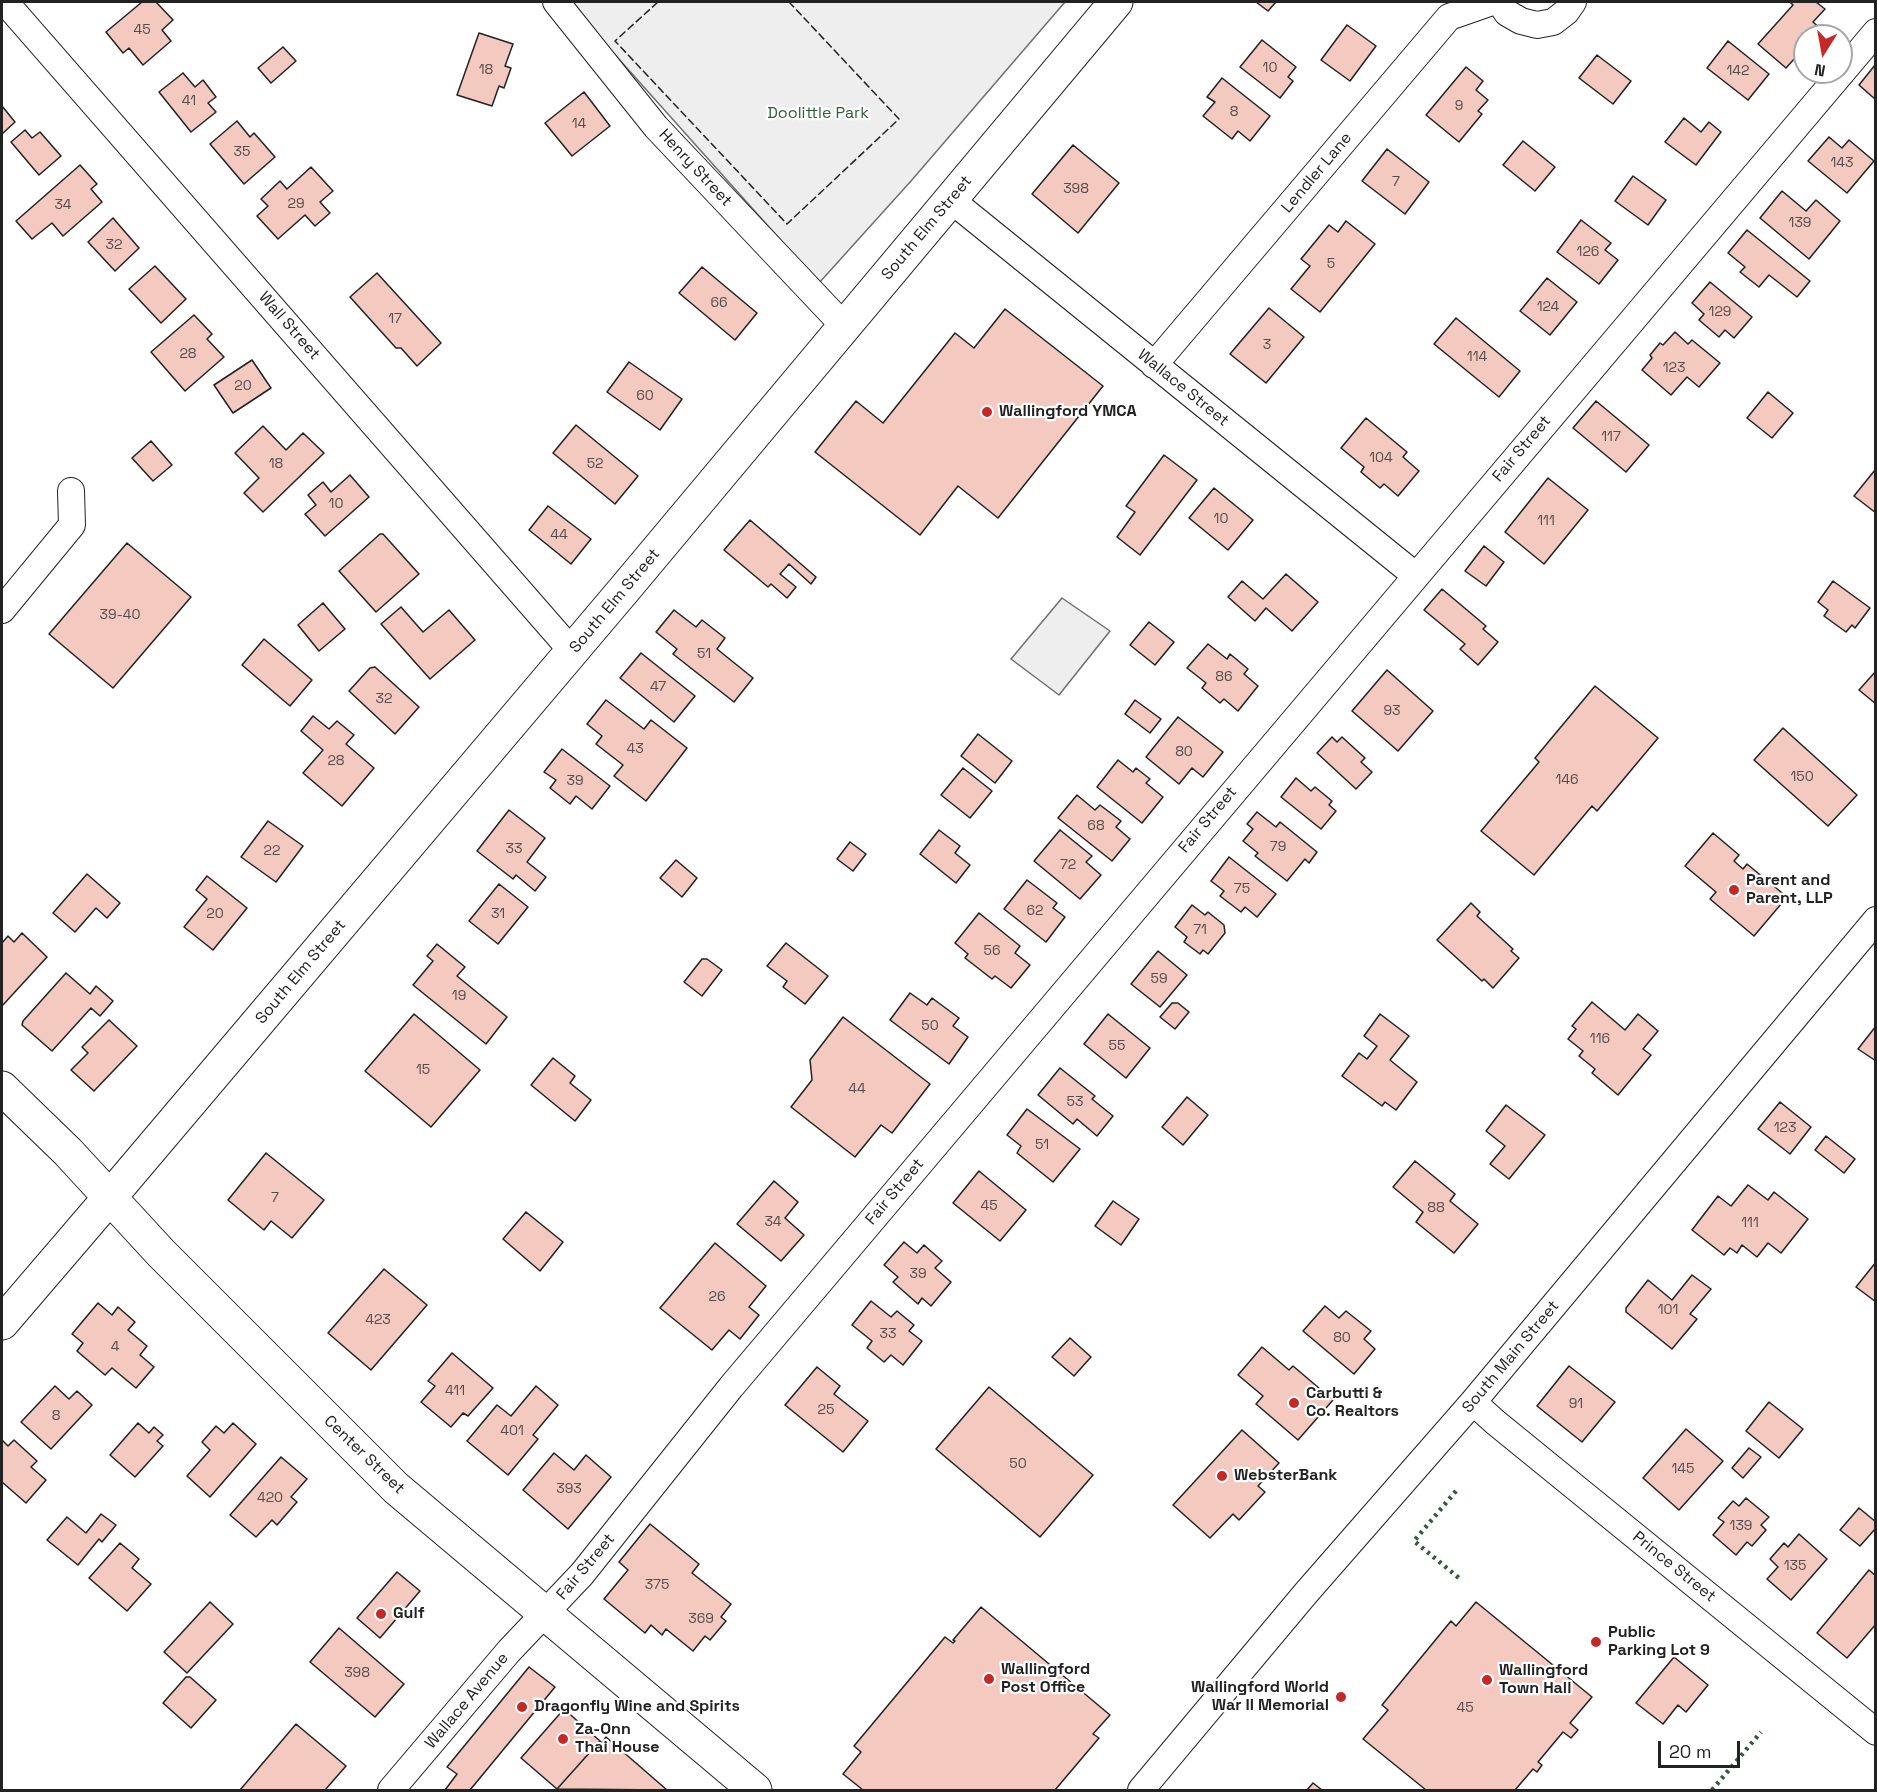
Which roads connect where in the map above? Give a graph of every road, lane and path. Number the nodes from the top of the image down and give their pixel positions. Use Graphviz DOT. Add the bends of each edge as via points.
graph roads {
  1 [pos="5,2"];
  2 [pos="556,2"];
  3 [pos="1116,2"];
  4 [pos="1492,2"];
  5 [pos="1500,2"];
  6 [pos="1573,2"];
  7 [pos="1875,32"];
  8 [pos="951,200"];
  9 [pos="844,326"];
  10 [pos="1154,365"];
  11 [pos="71,491"];
  12 [pos="1415,575"];
  13 [pos="2,610"];
  14 [pos="572,651"];
  15 [pos="1875,920"];
  16 [pos="2,1088"];
  17 [pos="110,1197"];
  18 [pos="2,1323"];
  19 [pos="1473,1402"];
  20 [pos="546,1613"];
  21 [pos="1875,1732"];
  22 [pos="391,1791"];
  23 [pos="755,1791"];
  24 [pos="1141,1791"];
  1 -- 14 [label="street, Wall Street"];
  2 -- 9 [label="street, Henry Street" via="656,128"];
  3 -- 8 [label="main road, South Elm Street"];
  4 -- 10 [label="street, Lendler Lane" via="1449,17"];
  5 -- 6 [label="street" via="1507,13 1537,25 1553,21"];
  7 -- 12 [label="street, Fair Street"];
  8 -- 9 [label="main road, South Elm Street"];
  8 -- 10 [label="street, Wallace Street"];
  9 -- 14 [label="main road, South Elm Street"];
  10 -- 12 [label="street, Wallace Street"];
  11 -- 13 [label="street" via="72,525"];
  12 -- 20 [label="street, Fair Street" via="731,1387 582,1575"];
  14 -- 17 [label="main road, South Elm Street"];
  15 -- 19 [label="street, South Main Street"];
  16 -- 17 [label="main road, Center Street"];
  17 -- 18 [label="main road, South Elm Street"];
  17 -- 20 [label="main road, Center Street" via="370,1462"];
  19 -- 21 [label="street, Prince Street"];
  19 -- 24 [label="street, South Main Street" via="1306,1593"];
  20 -- 22 [label="street, Wallace Avenue"];
  20 -- 23 [label="main road, Center Street"];
}
